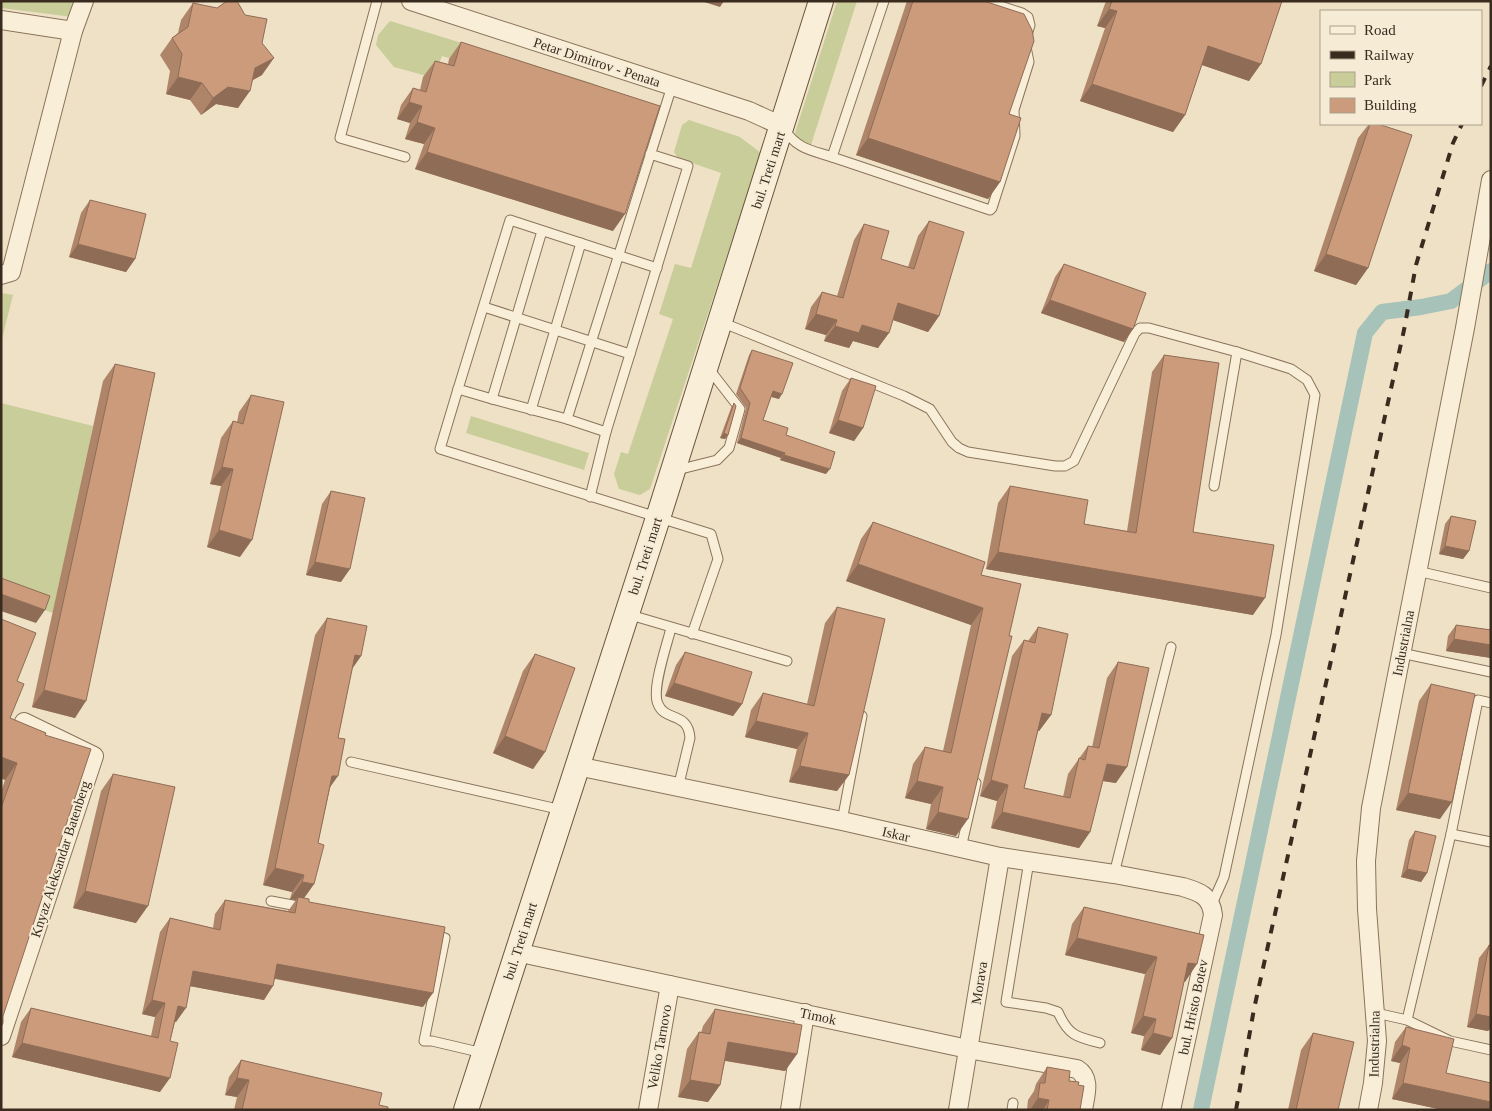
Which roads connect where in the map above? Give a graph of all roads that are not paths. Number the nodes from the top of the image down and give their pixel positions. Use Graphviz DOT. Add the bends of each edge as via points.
graph roads {
  1 [pos="84,1"];
  2 [pos="378,1"];
  3 [pos="411,1"];
  4 [pos="821,1"];
  5 [pos="884,1"];
  6 [pos="985,1"];
  7 [pos="1,20"];
  8 [pos="73,31"];
  9 [pos="672,86"];
  10 [pos="782,126"];
  11 [pos="650,154"];
  12 [pos="405,157"];
  13 [pos="832,157"];
  14 [pos="1491,180"];
  15 [pos="542,230"];
  16 [pos="581,243"];
  17 [pos="618,256"];
  18 [pos="657,268"];
  19 [pos="1,275"];
  20 [pos="484,307"];
  21 [pos="516,318"];
  22 [pos="719,321"];
  23 [pos="555,330"];
  24 [pos="591,341"];
  25 [pos="1238,352"];
  26 [pos="630,354"];
  27 [pos="705,364"];
  28 [pos="458,389"];
  29 [pos="492,399"];
  30 [pos="531,410"];
  31 [pos="567,420"];
  32 [pos="606,432"];
  33 [pos="672,471"];
  34 [pos="1214,486"];
  35 [pos="590,497"];
  36 [pos="658,518"];
  37 [pos="1417,571"];
  38 [pos="1491,588"];
  39 [pos="626,614"];
  40 [pos="671,628"];
  41 [pos="692,634"];
  42 [pos="1171,647"];
  43 [pos="1401,653"];
  44 [pos="787,662"];
  45 [pos="1491,672"];
  46 [pos="1491,703"];
  47 [pos="863,710"];
  48 [pos="24,722"];
  49 [pos="351,762"];
  50 [pos="577,766"];
  51 [pos="979,772"];
  52 [pos="678,788"];
  53 [pos="562,810"];
  54 [pos="842,821"];
  55 [pos="1451,834"];
  56 [pos="1491,842"];
  57 [pos="961,848"];
  58 [pos="1000,857"];
  59 [pos="1029,861"];
  60 [pos="1114,874"];
  61 [pos="271,901"];
  62 [pos="1212,904"];
  63 [pos="310,908"];
  64 [pos="424,932"];
  65 [pos="516,952"];
  66 [pos="670,985"];
  67 [pos="805,1013"];
  68 [pos="1376,1013"];
  69 [pos="1407,1020"];
  70 [pos="1,1036"];
  71 [pos="1100,1043"];
  72 [pos="968,1049"];
  73 [pos="1491,1050"];
  74 [pos="483,1053"];
  75 [pos="466,1110"];
  76 [pos="648,1110"];
  77 [pos="790,1110"];
  78 [pos="958,1110"];
  79 [pos="1082,1110"];
  80 [pos="1171,1110"];
  81 [pos="1368,1110"];
  1 -- 8 [label="street"];
  2 -- 12 [label="lane" via="340,138"];
  3 -- 9 [label="street, Petar Dimitrov - Penata"];
  4 -- 10 [label="main road, bul. Treti mart"];
  5 -- 13 [label="lane"];
  6 -- 13 [label="lane" via="1022,13 1030,20 1025,42 1029,62 1014,110 1015,136 992,208 988,210"];
  7 -- 8 [label="street"];
  8 -- 19 [label="street" via="11,272"];
  9 -- 10 [label="street, Petar Dimitrov - Penata" via="749,110"];
  9 -- 11 [label="lane"];
  10 -- 13 [label="lane" via="792,140 803,147"];
  10 -- 22 [label="main road, bul. Treti mart"];
  11 -- 17 [label="lane"];
  11 -- 18 [label="lane" via="688,166"];
  14 -- 37 [label="street, Industrialna"];
  15 -- 16 [label="lane"];
  15 -- 20 [label="lane" via="510,220"];
  15 -- 21 [label="lane"];
  16 -- 17 [label="lane"];
  16 -- 23 [label="lane"];
  17 -- 18 [label="lane"];
  17 -- 24 [label="lane"];
  18 -- 26 [label="lane"];
  20 -- 21 [label="lane"];
  20 -- 28 [label="lane"];
  21 -- 23 [label="lane"];
  21 -- 29 [label="lane"];
  22 -- 25 [label="lane" via="930,409 952,442 968,452 1055,466 1065,466 1074,460 1140,328"];
  22 -- 27 [label="main road, bul. Treti mart"];
  23 -- 24 [label="lane"];
  23 -- 30 [label="lane"];
  24 -- 26 [label="lane"];
  24 -- 31 [label="lane"];
  25 -- 34 [label="lane"];
  25 -- 62 [label="lane" via="1291,369 1307,380 1315,395 1276,635 1224,877"];
  26 -- 32 [label="lane"];
  27 -- 33 [label="main road, bul. Treti mart"];
  27 -- 33 [label="lane" via="740,409 729,448 717,460"];
  28 -- 29 [label="lane"];
  28 -- 35 [label="lane" via="440,449"];
  29 -- 30 [label="lane"];
  30 -- 31 [label="lane"];
  31 -- 32 [label="lane"];
  32 -- 35 [label="lane"];
  33 -- 36 [label="main road, bul. Treti mart"];
  35 -- 36 [label="lane"];
  36 -- 39 [label="main road, bul. Treti mart"];
  36 -- 41 [label="lane" via="711,534 718,559"];
  37 -- 38 [label="lane"];
  37 -- 43 [label="street, Industrialna"];
  39 -- 40 [label="lane"];
  39 -- 50 [label="main road, bul. Treti mart"];
  40 -- 41 [label="lane"];
  40 -- 52 [label="lane" via="655,690 663,711 683,720 690,730"];
  41 -- 44 [label="lane"];
  42 -- 60 [label="lane"];
  43 -- 45 [label="lane"];
  43 -- 68 [label="street, Industrialna" via="1370,808 1366,861 1366,909"];
  46 -- 55 [label="lane" via="1478,700"];
  47 -- 54 [label="lane"];
  48 -- 70 [label="street, Knyaz Aleksandar Batenberg" via="94,756"];
  49 -- 53 [label="lane"];
  50 -- 52 [label="street, Iskar"];
  50 -- 53 [label="main road, bul. Treti mart"];
  51 -- 57 [label="lane"];
  52 -- 54 [label="street, Iskar"];
  53 -- 65 [label="main road, bul. Treti mart"];
  54 -- 57 [label="street, Iskar"];
  55 -- 56 [label="lane"];
  55 -- 69 [label="lane"];
  57 -- 58 [label="street, Iskar"];
  58 -- 59 [label="street, Iskar"];
  58 -- 72 [label="street, Morava"];
  59 -- 60 [label="street, Iskar"];
  59 -- 71 [label="lane" via="1006,1002 1058,1012 1064,1027 1073,1035"];
  60 -- 62 [label="street, Iskar" via="1188,889 1206,897"];
  61 -- 63 [label="lane"];
  62 -- 80 [label="street, bul. Hristo Botev" via="1213,915"];
  64 -- 74 [label="lane" via="445,938 424,1041"];
  65 -- 66 [label="street, Timok"];
  65 -- 74 [label="main road, bul. Treti mart"];
  66 -- 67 [label="street, Timok"];
  66 -- 76 [label="street, Veliko Tarnovo"];
  67 -- 72 [label="street, Timok"];
  67 -- 77 [label="street"];
  68 -- 69 [label="lane"];
  68 -- 81 [label="street, Industrialna" via="1376,1064"];
  69 -- 73 [label="lane" via="1450,1041"];
  72 -- 78 [label="street, Morava"];
  72 -- 79 [label="street, Timok" via="1077,1069 1086,1079"];
  74 -- 75 [label="main road, bul. Treti mart"];
}
